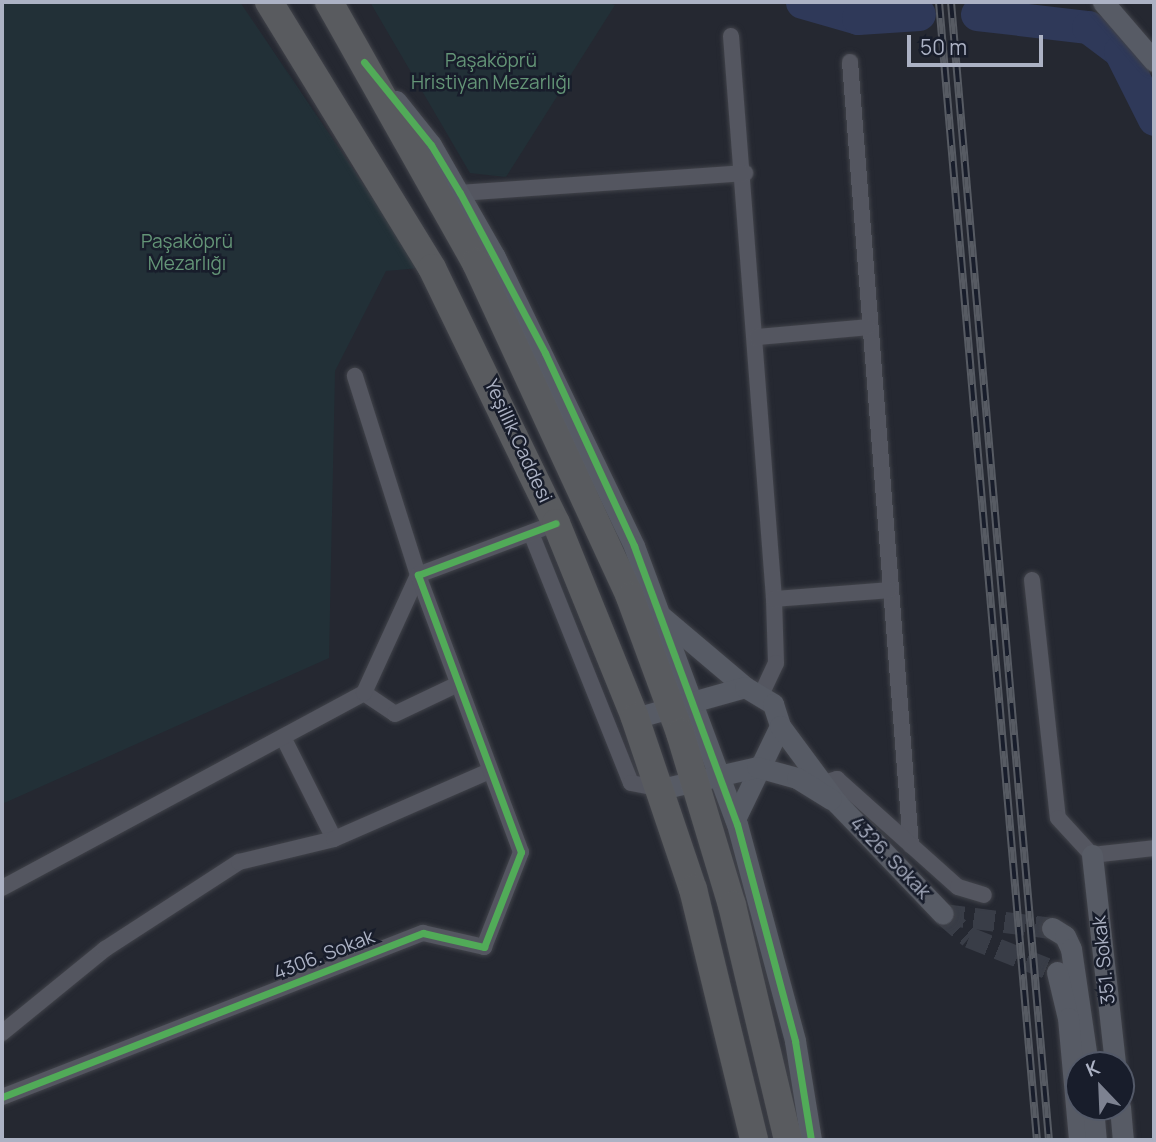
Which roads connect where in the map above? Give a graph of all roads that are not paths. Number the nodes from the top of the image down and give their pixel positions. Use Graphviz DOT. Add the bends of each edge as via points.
graph roads {
  1 [pos="269,2"];
  2 [pos="329,2"];
  3 [pos="1103,2"];
  4 [pos="731,36"];
  5 [pos="1154,61"];
  6 [pos="364,62"];
  7 [pos="850,62"];
  8 [pos="745,173"];
  9 [pos="460,193"];
  10 [pos="868,327"];
  11 [pos="757,337"];
  12 [pos="355,376"];
  13 [pos="544,528"];
  14 [pos="418,575"];
  15 [pos="1032,580"];
  16 [pos="890,590"];
  17 [pos="774,599"];
  18 [pos="661,615"];
  19 [pos="457,685"];
  20 [pos="753,691"];
  21 [pos="364,693"];
  22 [pos="682,704"];
  23 [pos="635,718"];
  24 [pos="780,726"];
  25 [pos="283,737"];
  26 [pos="757,767"];
  27 [pos="490,771"];
  28 [pos="707,778"];
  29 [pos="824,783"];
  30 [pos="661,789"];
  31 [pos="837,803"];
  32 [pos="735,819"];
  33 [pos="334,839"];
  34 [pos="911,846"];
  35 [pos="1154,848"];
  36 [pos="1092,855"];
  37 [pos="2,888"];
  38 [pos="984,895"];
  39 [pos="943,914"];
  40 [pos="1052,928"];
  41 [pos="1057,972"];
  42 [pos="2,1033"];
  43 [pos="1086,1051"];
  44 [pos="1113,1051"];
  45 [pos="2,1097"];
  46 [pos="1094,1121"];
  47 [pos="1121,1121"];
  48 [pos="754,1140"];
  49 [pos="788,1140"];
  50 [pos="811,1140"];
  51 [pos="1079,1140"];
  52 [pos="1096,1140"];
  53 [pos="1123,1140"];
  1 -- 13 [label="highway, Yeşillik Caddesi" via="432,268"];
  2 -- 6 [label="highway, Yeşillik Caddesi"];
  3 -- 5 [label="street"];
  4 -- 8 [label="street"];
  6 -- 9 [label="street" via="431,145"];
  6 -- 22 [label="highway, Yeşillik Caddesi" via="464,239 579,476"];
  7 -- 10 [label="street"];
  8 -- 9 [label="street"];
  8 -- 11 [label="street"];
  9 -- 18 [label="street" via="545,354 635,545"];
  10 -- 11 [label="street"];
  10 -- 16 [label="street"];
  11 -- 17 [label="street"];
  12 -- 14 [label="street"];
  13 -- 14 [label="street"];
  13 -- 23 [label="highway, Yeşillik Caddesi"];
  13 -- 30 [label="street" via="631,783"];
  14 -- 19 [label="street"];
  14 -- 21 [label="street"];
  15 -- 36 [label="street" via="1058,818"];
  16 -- 17 [label="street"];
  16 -- 34 [label="street"];
  17 -- 20 [label="street" via="776,663"];
  18 -- 20 [label="street"];
  18 -- 22 [label="street"];
  19 -- 21 [label="street" via="395,715"];
  19 -- 27 [label="street"];
  20 -- 22 [label="street"];
  20 -- 24 [label="street" via="779,714"];
  21 -- 25 [label="street"];
  22 -- 23 [label="street"];
  22 -- 28 [label="highway, Yeşillik Caddesi"];
  23 -- 30 [label="highway, Yeşillik Caddesi"];
  24 -- 26 [label="street"];
  24 -- 29 [label="street"];
  25 -- 33 [label="street"];
  25 -- 37 [label="street"];
  26 -- 28 [label="street"];
  26 -- 31 [label="street" via="797,778"];
  26 -- 32 [label="street" via="747,803"];
  27 -- 33 [label="street"];
  27 -- 45 [label="street, 4306. Sokak" via="521,852 484,947 423,933"];
  28 -- 30 [label="street"];
  28 -- 32 [label="street"];
  28 -- 49 [label="highway, Yeşillik Caddesi"];
  29 -- 31 [label="street"];
  29 -- 34 [label="street" via="837,779"];
  30 -- 48 [label="highway, Yeşillik Caddesi" via="722,993"];
  31 -- 39 [label="street, 4326. Sokak"];
  32 -- 50 [label="street" via="795,1041"];
  33 -- 42 [label="street" via="239,862 105,949"];
  34 -- 38 [label="street" via="958,887"];
  35 -- 36 [label="street"];
  36 -- 44 [label="street, 351. Sokak"];
  40 -- 43 [label="street, 351. Sokak" via="1065,936 1071,949"];
  41 -- 51 [label="street" via="1069,1018"];
  46 -- 52 [label="street"];
  47 -- 53 [label="street"];
}
